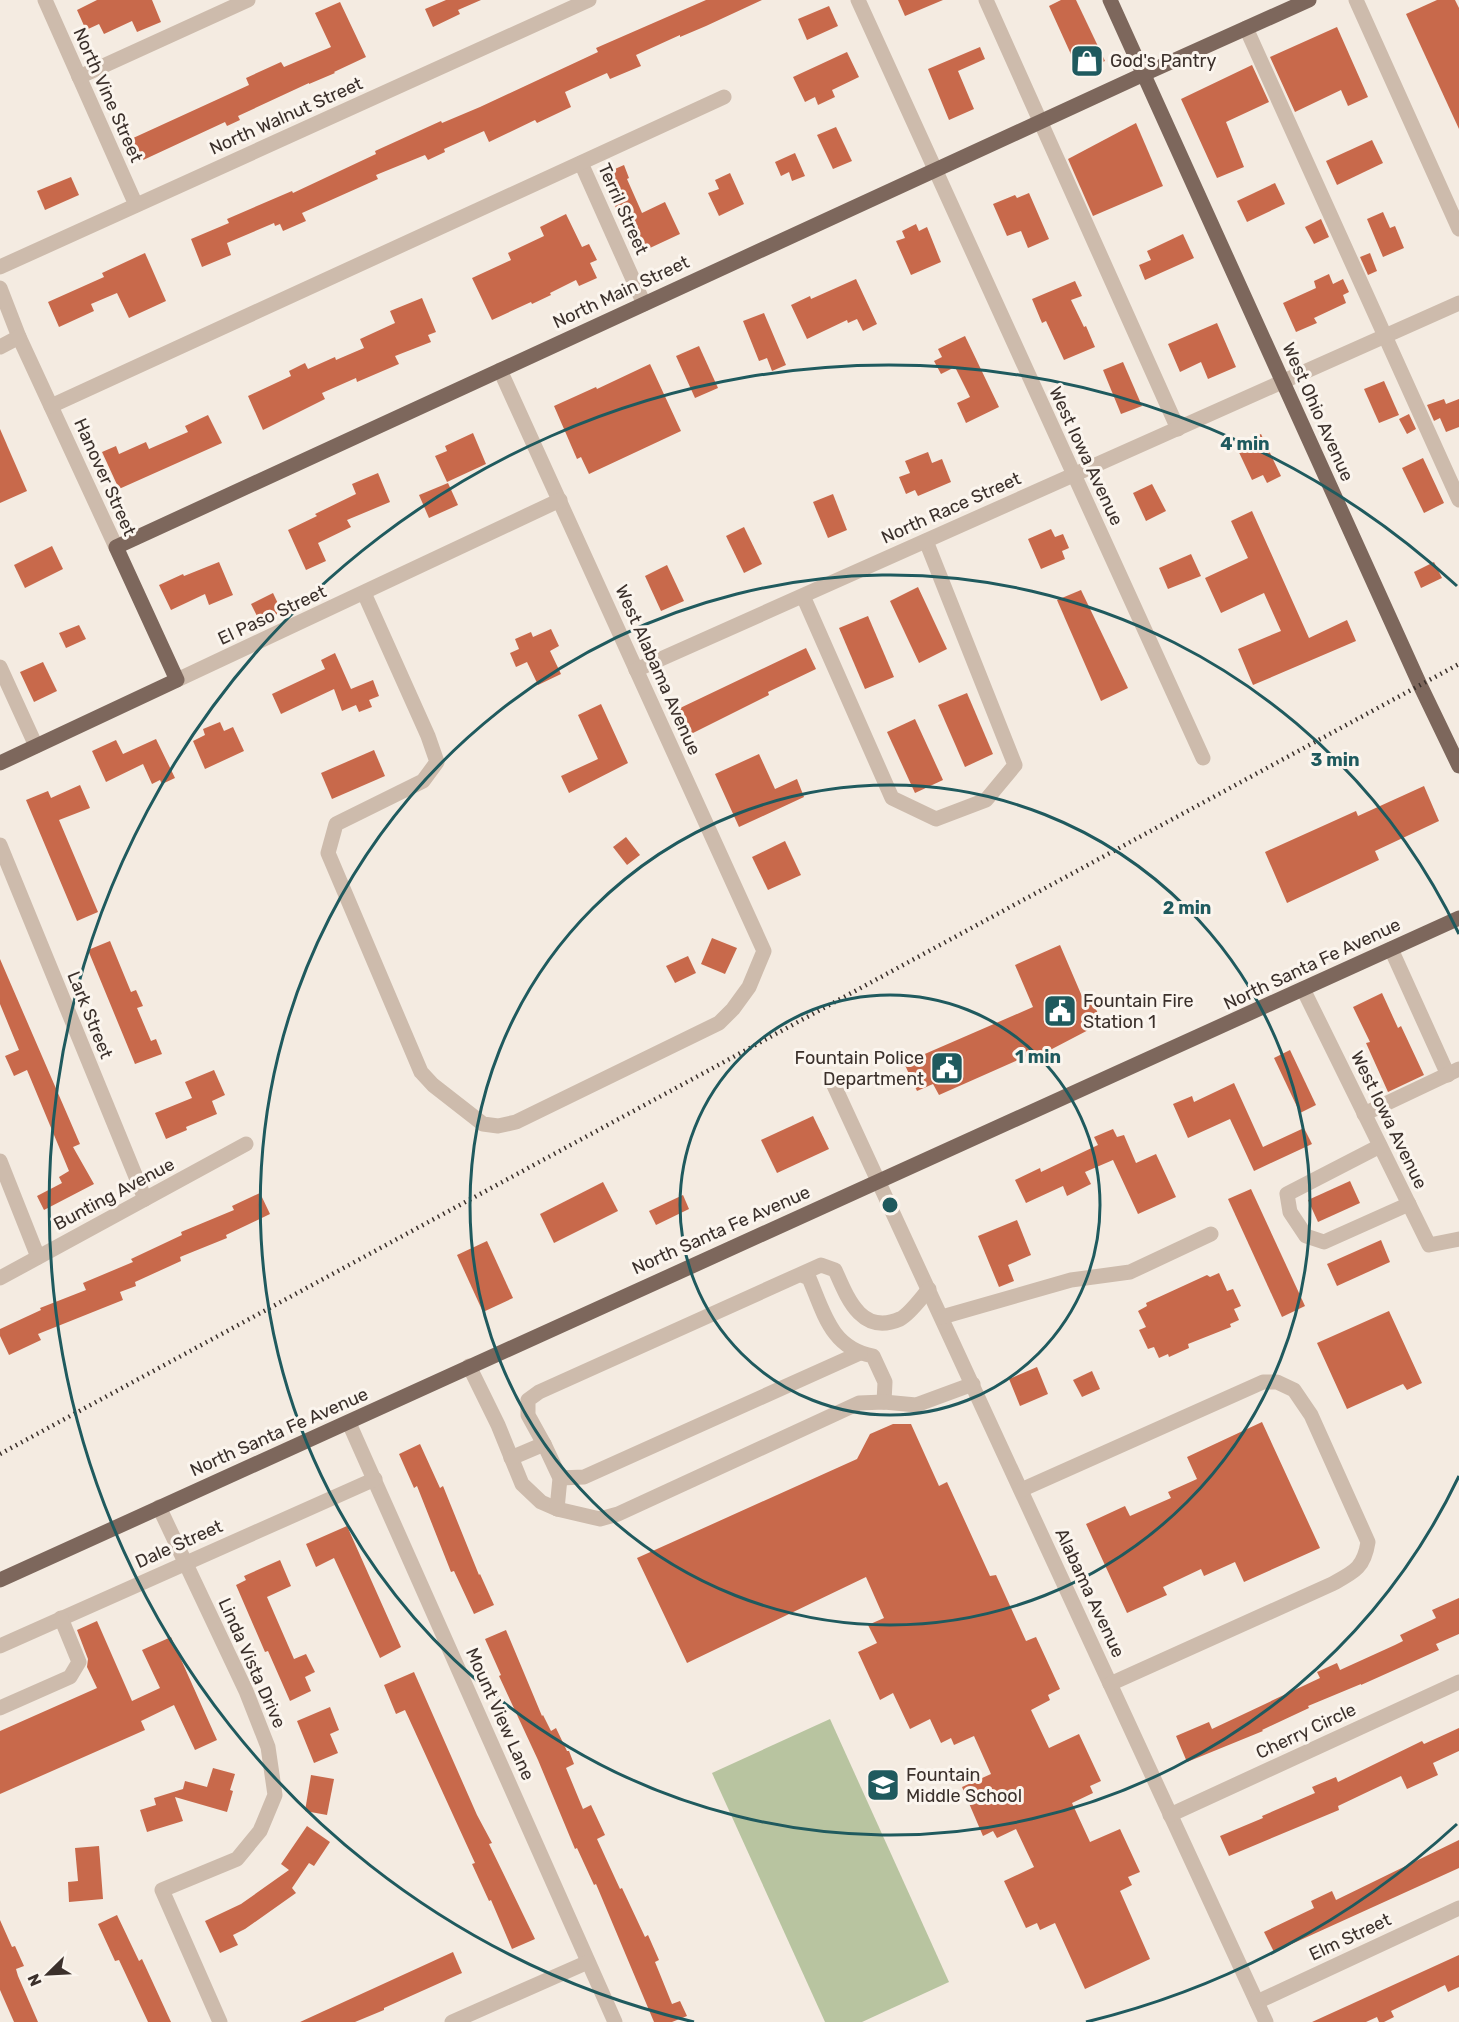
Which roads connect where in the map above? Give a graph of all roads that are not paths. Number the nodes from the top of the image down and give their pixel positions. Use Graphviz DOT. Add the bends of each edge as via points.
graph roads {
  1 [pos="45,0"];
  2 [pos="248,0"];
  3 [pos="589,0"];
  4 [pos="858,0"];
  5 [pos="986,0"];
  6 [pos="1110,0"];
  7 [pos="1309,0"];
  8 [pos="1356,0"];
  9 [pos="1246,28"];
  10 [pos="1144,74"];
  11 [pos="79,77"];
  12 [pos="724,97"];
  13 [pos="1040,121"];
  14 [pos="581,163"];
  15 [pos="935,170"];
  16 [pos="136,205"];
  17 [pos="1459,229"];
  18 [pos="0,267"];
  19 [pos="0,288"];
  20 [pos="1459,303"];
  21 [pos="644,304"];
  22 [pos="19,337"];
  23 [pos="1384,337"];
  24 [pos="0,347"];
  25 [pos="500,370"];
  26 [pos="1283,383"];
  27 [pos="51,406"];
  28 [pos="1178,429"];
  29 [pos="1073,476"];
  30 [pos="560,500"];
  31 [pos="1459,500"];
  32 [pos="926,541"];
  33 [pos="116,547"];
  34 [pos="364,593"];
  35 [pos="803,596"];
  36 [pos="0,667"];
  37 [pos="636,670"];
  38 [pos="177,680"];
  39 [pos="36,746"];
  40 [pos="1203,758"];
  41 [pos="0,763"];
  42 [pos="1459,766"];
  43 [pos="0,845"];
  44 [pos="1459,918"];
  45 [pos="1391,949"];
  46 [pos="1303,989"];
  47 [pos="1454,1072"];
  48 [pos="832,1081"];
  49 [pos="1364,1114"];
  50 [pos="246,1144"];
  51 [pos="1380,1146"];
  52 [pos="0,1161"];
  53 [pos="879,1180"];
  54 [pos="145,1199"];
  55 [pos="1409,1204"];
  56 [pos="1211,1234"];
  57 [pos="1458,1244"];
  58 [pos="38,1257"];
  59 [pos="801,1275"];
  60 [pos="0,1278"];
  61 [pos="929,1289"];
  62 [pos="942,1317"];
  63 [pos="860,1353"];
  64 [pos="469,1366"];
  65 [pos="973,1384"];
  66 [pos="884,1402"];
  67 [pos="350,1423"];
  68 [pos="544,1444"];
  69 [pos="512,1458"];
  70 [pos="560,1478"];
  71 [pos="375,1479"];
  72 [pos="1021,1490"];
  73 [pos="159,1507"];
  74 [pos="557,1509"];
  75 [pos="185,1563"];
  76 [pos="0,1580"];
  77 [pos="61,1618"];
  78 [pos="0,1646"];
  79 [pos="1459,1682"];
  80 [pos="1110,1684"];
  81 [pos="0,1708"];
  82 [pos="1170,1815"];
  83 [pos="1459,1908"];
  84 [pos="588,1962"];
  85 [pos="1257,2002"];
  86 [pos="220,2022"];
  87 [pos="452,2022"];
  88 [pos="615,2022"];
  89 [pos="1266,2022"];
  1 -- 11 [label="street, North Vine Street"];
  2 -- 11 [label="street"];
  3 -- 16 [label="street, North Walnut Street"];
  4 -- 15 [label="street, West Iowa Avenue"];
  5 -- 13 [label="street"];
  6 -- 10 [label="main road, West Ohio Avenue"];
  7 -- 9 [label="main road, North Main Street"];
  8 -- 17 [label="street"];
  9 -- 10 [label="main road, North Main Street"];
  9 -- 23 [label="street"];
  10 -- 13 [label="main road, North Main Street"];
  10 -- 26 [label="main road, West Ohio Avenue"];
  11 -- 16 [label="street, North Vine Street"];
  12 -- 14 [label="street"];
  13 -- 15 [label="main road, North Main Street"];
  13 -- 28 [label="street"];
  14 -- 21 [label="street, Terril Street"];
  14 -- 27 [label="street"];
  15 -- 21 [label="main road, North Main Street"];
  15 -- 29 [label="street, West Iowa Avenue"];
  16 -- 18 [label="street, North Walnut Street"];
  19 -- 22 [label="street, Hanover Street"];
  20 -- 23 [label="street, North Race Street"];
  21 -- 25 [label="main road, North Main Street"];
  22 -- 24 [label="street"];
  22 -- 27 [label="street, Hanover Street"];
  23 -- 26 [label="street, North Race Street"];
  23 -- 31 [label="street"];
  25 -- 30 [label="street, West Alabama Avenue"];
  25 -- 33 [label="main road, North Main Street"];
  26 -- 28 [label="street, North Race Street"];
  26 -- 42 [label="main road, West Ohio Avenue"];
  27 -- 33 [label="street, Hanover Street"];
  28 -- 29 [label="street, North Race Street"];
  29 -- 32 [label="street, North Race Street"];
  29 -- 40 [label="street, West Iowa Avenue"];
  30 -- 34 [label="street, El Paso Street"];
  30 -- 37 [label="street, West Alabama Avenue"];
  32 -- 35 [label="street, North Race Street"];
  32 -- 35 [label="street" via="1015,765 986,800 936,819 892,798"];
  33 -- 38 [label="main road, Hanover Street"];
  34 -- 37 [label="street, West Alabama Avenue" via="437,762 423,781 336,824 328,853 421,1072 483,1124 516,1122 719,1023 749,987 764,951"];
  34 -- 38 [label="street, El Paso Street"];
  35 -- 37 [label="street, North Race Street"];
  36 -- 39 [label="street"];
  38 -- 39 [label="main road, El Paso Street"];
  39 -- 41 [label="main road, El Paso Street"];
  43 -- 54 [label="street, Lark Street"];
  44 -- 45 [label="main road, North Santa Fe Avenue"];
  45 -- 46 [label="main road, North Santa Fe Avenue"];
  45 -- 47 [label="street"];
  46 -- 49 [label="street, West Iowa Avenue"];
  46 -- 53 [label="main road, North Santa Fe Avenue"];
  47 -- 49 [label="street"];
  48 -- 53 [label="street, Alabama Avenue"];
  49 -- 51 [label="street, West Iowa Avenue"];
  50 -- 54 [label="street, Bunting Avenue"];
  51 -- 55 [label="street, West Iowa Avenue"];
  51 -- 55 [label="street" via="1287,1194 1290,1212 1306,1236 1324,1242"];
  52 -- 58 [label="street"];
  53 -- 61 [label="street, Alabama Avenue"];
  53 -- 64 [label="main road, North Santa Fe Avenue"];
  54 -- 58 [label="street, Bunting Avenue"];
  55 -- 57 [label="street, West Iowa Avenue" via="1429,1245"];
  56 -- 62 [label="street" via="1130,1272 1071,1280"];
  58 -- 60 [label="street, Bunting Avenue"];
  59 -- 61 [label="street" via="821,1265 835,1270 849,1302 865,1320 885,1323 902,1319"];
  59 -- 63 [label="street" via="809,1278 843,1344"];
  59 -- 68 [label="street" via="539,1392 528,1400 528,1415"];
  61 -- 62 [label="street, Alabama Avenue"];
  62 -- 65 [label="street, Alabama Avenue"];
  63 -- 66 [label="street" via="873,1356 885,1382"];
  63 -- 70 [label="street" via="584,1477"];
  64 -- 67 [label="main road, North Santa Fe Avenue"];
  64 -- 69 [label="street"];
  65 -- 66 [label="street" via="916,1405"];
  65 -- 72 [label="street, Alabama Avenue"];
  66 -- 74 [label="street" via="859,1403 600,1520"];
  67 -- 71 [label="street, Mount View Lane"];
  67 -- 73 [label="main road, North Santa Fe Avenue"];
  68 -- 69 [label="street"];
  68 -- 70 [label="street"];
  69 -- 74 [label="street" via="522,1484 542,1502"];
  70 -- 74 [label="street"];
  71 -- 75 [label="street, Dale Street"];
  71 -- 84 [label="street, Mount View Lane"];
  72 -- 80 [label="street, Alabama Avenue"];
  72 -- 80 [label="street" via="1263,1382 1277,1382 1294,1390 1316,1425 1368,1542 1366,1556 1354,1572"];
  73 -- 75 [label="street, Linda Vista Drive"];
  73 -- 76 [label="main road, North Santa Fe Avenue"];
  75 -- 77 [label="street, Dale Street"];
  75 -- 86 [label="street, Linda Vista Drive" via="268,1747 275,1795 260,1831 237,1859 162,1890"];
  77 -- 78 [label="street, Dale Street"];
  77 -- 81 [label="street" via="79,1662 70,1677"];
  79 -- 82 [label="street, Cherry Circle"];
  80 -- 82 [label="street, Alabama Avenue"];
  82 -- 85 [label="street, Alabama Avenue"];
  83 -- 85 [label="street, Elm Street"];
  84 -- 87 [label="street"];
  84 -- 88 [label="street, Mount View Lane"];
  85 -- 89 [label="street, Alabama Avenue"];
}
